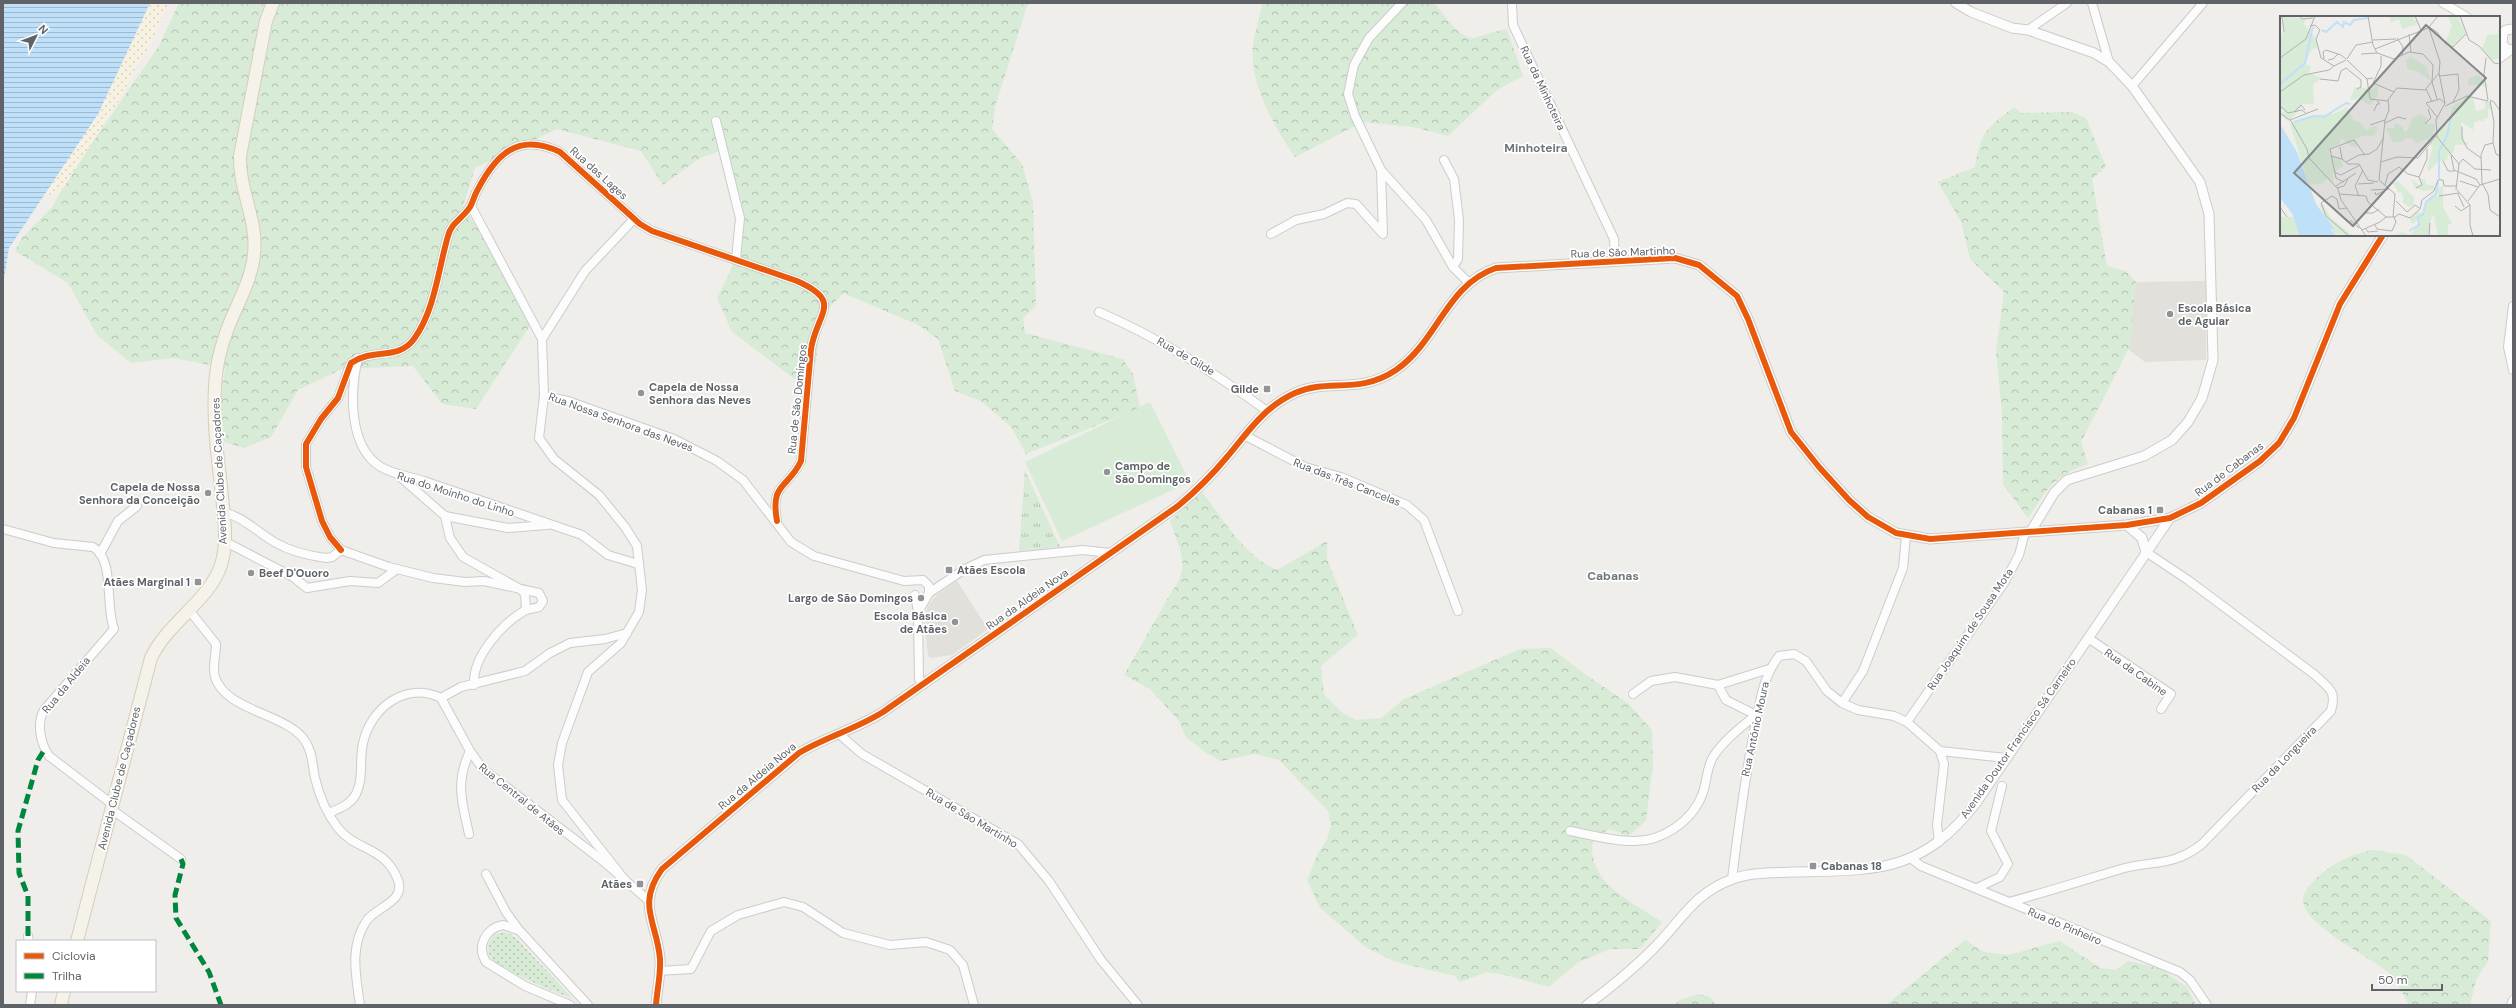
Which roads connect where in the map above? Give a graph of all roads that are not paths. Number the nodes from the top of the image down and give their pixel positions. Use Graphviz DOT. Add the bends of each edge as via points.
graph roads {
  1 [pos="273,3"];
  2 [pos="1402,3"];
  3 [pos="1512,3"];
  4 [pos="1956,3"];
  5 [pos="2067,3"];
  6 [pos="2092,3"];
  7 [pos="2203,3"];
  8 [pos="2443,3"];
  9 [pos="2465,16"];
  10 [pos="2028,30"];
  11 [pos="2503,35"];
  12 [pos="2511,50"];
  13 [pos="2500,57"];
  14 [pos="2109,62"];
  15 [pos="2132,86"];
  16 [pos="716,121"];
  17 [pos="1444,160"];
  18 [pos="1382,170"];
  19 [pos="471,206"];
  20 [pos="634,219"];
  21 [pos="1271,234"];
  22 [pos="2382,236"];
  23 [pos="736,259"];
  24 [pos="1615,260"];
  25 [pos="1453,267"];
  26 [pos="1468,282"];
  27 [pos="2513,306"];
  28 [pos="1099,312"];
  29 [pos="542,339"];
  30 [pos="358,358"];
  31 [pos="2513,370"];
  32 [pos="544,396"];
  33 [pos="1267,410"];
  34 [pos="1244,435"];
  35 [pos="398,475"];
  36 [pos="137,506"];
  37 [pos="223,512"];
  38 [pos="445,516"];
  39 [pos="2170,518"];
  40 [pos="776,521"];
  41 [pos="549,525"];
  42 [pos="2127,525"];
  43 [pos="3,530"];
  44 [pos="2028,532"];
  45 [pos="1906,536"];
  46 [pos="224,541"];
  47 [pos="340,550"];
  48 [pos="2146,552"];
  49 [pos="1110,553"];
  50 [pos="100,554"];
  51 [pos="638,564"];
  52 [pos="397,569"];
  53 [pos="947,580"];
  54 [pos="904,581"];
  55 [pos="917,581"];
  56 [pos="926,582"];
  57 [pos="520,589"];
  58 [pos="914,592"];
  59 [pos="927,594"];
  60 [pos="189,610"];
  61 [pos="526,610"];
  62 [pos="1458,611"];
  63 [pos="918,612"];
  64 [pos="627,632"];
  65 [pos="2088,638"];
  66 [pos="1769,669"];
  67 [pos="474,685"];
  68 [pos="923,685"];
  69 [pos="1718,685"];
  70 [pos="1633,694"];
  71 [pos="441,698"];
  72 [pos="1842,703"];
  73 [pos="2161,709"];
  74 [pos="1756,715"];
  75 [pos="1907,722"];
  76 [pos="839,734"];
  77 [pos="470,751"];
  78 [pos="1940,751"];
  79 [pos="2006,758"];
  80 [pos="2002,786"];
  81 [pos="111,806"];
  82 [pos="329,813"];
  83 [pos="1570,831"];
  84 [pos="469,834"];
  85 [pos="1939,842"];
  86 [pos="182,859"];
  87 [pos="1912,859"];
  88 [pos="486,874"];
  89 [pos="1732,879"];
  90 [pos="624,880"];
  91 [pos="1977,888"];
  92 [pos="648,900"];
  93 [pos="2009,902"];
  94 [pos="519,930"];
  95 [pos="77,940"];
  96 [pos="659,971"];
  97 [pos="32,992"];
  98 [pos="64,992"];
  99 [pos="2513,1000"];
  100 [pos="30,1005"];
  101 [pos="61,1005"];
  102 [pos="360,1005"];
  103 [pos="570,1005"];
  104 [pos="588,1005"];
  105 [pos="656,1005"];
  106 [pos="974,1005"];
  107 [pos="1138,1005"];
  108 [pos="1587,1005"];
  109 [pos="2206,1005"];
  110 [pos="2511,1005"];
  1 -- 37 [label="main road, Avenida Clube de Caçadores" via="266,21 240,156 240,177 252,223 254,254 248,281 225,336 215,386 216,439"];
  2 -- 18 [label="street" via="1369,38 1354,65 1348,94 1355,116"];
  3 -- 24 [label="street, Rua da Minhoteira" via="1513,24 1614,239"];
  4 -- 10 [label="street" via="1971,12 2012,28"];
  5 -- 10 [label="street"];
  6 -- 14 [label="street"];
  7 -- 15 [label="street"];
  8 -- 9 [label="street"];
  10 -- 14 [label="street"];
  11 -- 12 [label="street"];
  12 -- 13 [label="street"];
  14 -- 15 [label="street"];
  15 -- 44 [label="street" via="2200,182 2209,214 2213,360 2202,398 2188,422 2172,440 2144,456 2067,480 2054,493"];
  16 -- 23 [label="street" via="740,218"];
  17 -- 25 [label="street" via="1454,179 1459,220 1458,260"];
  18 -- 21 [label="street" via="1383,234 1356,204 1347,203 1324,214 1296,220"];
  18 -- 25 [label="street" via="1426,220"];
  19 -- 20 [label="street, Rua das Lages" via="486,175 498,158 513,148 531,144 546,146 560,152"];
  19 -- 29 [label="street, Rua Nossa Senhora das Neves"];
  19 -- 30 [label="street, Rua das Lages" via="450,229 430,306 413,340 399,352"];
  20 -- 23 [label="street, Rua das Lages" via="646,228 669,238"];
  20 -- 29 [label="street" via="585,271"];
  22 -- 39 [label="street, Rua de Cabanas" via="2340,304 2294,418 2279,443 2231,483 2191,510"];
  23 -- 40 [label="street, Rua de São Domingos" via="809,286 818,292 825,302 811,349 801,461 797,470 779,490 773,503"];
  24 -- 26 [label="street, Rua de São Martinho" via="1496,268 1481,273"];
  24 -- 45 [label="street, Rua de São Martinho" via="1675,258 1699,265 1737,296 1791,432 1849,500 1868,516 1896,533"];
  25 -- 26 [label="street"];
  26 -- 33 [label="street, Rua de São Martinho" via="1422,347 1396,370 1368,383 1296,392"];
  27 -- 31 [label="street" via="2508,347"];
  28 -- 33 [label="street, Rua de Gilde" via="1141,330 1173,348"];
  29 -- 32 [label="street, Rua Nossa Senhora das Neves"];
  30 -- 35 [label="street, Rua do Moinho do Linho" via="354,372 353,403 357,431 365,451 373,460"];
  30 -- 47 [label="street" via="347,369 338,398 306,444 306,466 322,521"];
  32 -- 40 [label="street, Rua Nossa Senhora das Neves" via="568,401 660,434 703,453 740,477"];
  32 -- 51 [label="street" via="539,438 545,449 599,495 626,527 637,546"];
  33 -- 34 [label="street, Rua de São Martinho"];
  34 -- 49 [label="street, Rua da Aldeia Nova" via="1210,477 1193,493"];
  34 -- 62 [label="street, Rua das Três Cancelas" via="1305,467 1348,480 1407,505 1424,520"];
  35 -- 38 [label="street"];
  35 -- 41 [label="street, Rua do Moinho do Linho" via="424,481"];
  36 -- 50 [label="street" via="118,521"];
  37 -- 46 [label="main road, Avenida Clube de Caçadores"];
  37 -- 47 [label="street" via="234,514 277,544 289,549 326,558"];
  38 -- 41 [label="street" via="500,528"];
  38 -- 57 [label="street" via="450,538 463,557"];
  39 -- 42 [label="street, Rua de Cabanas"];
  39 -- 48 [label="street, Avenida Doutor Francisco Sá Carneiro"];
  40 -- 54 [label="street, Rua Nossa Senhora das Neves" via="791,542 814,556"];
  41 -- 51 [label="street, Rua do Moinho do Linho" via="582,535 608,555"];
  42 -- 44 [label="street, Rua de Cabanas"];
  42 -- 48 [label="street" via="2142,538"];
  43 -- 50 [label="street" via="54,543 94,546"];
  44 -- 45 [label="street, Rua de São Martinho" via="1930,539"];
  44 -- 75 [label="street, Rua Joaquim de Sousa Mota" via="2004,583"];
  45 -- 72 [label="street" via="1903,568 1863,671"];
  46 -- 52 [label="street" via="293,577 307,588 350,581 378,583"];
  46 -- 60 [label="main road, Avenida Clube de Caçadores" via="223,555 215,576"];
  47 -- 52 [label="street"];
  48 -- 65 [label="street, Avenida Doutor Francisco Sá Carneiro"];
  48 -- 93 [label="street, Rua da Longueira" via="2188,580 2315,675 2332,691 2334,700 2330,711 2188,856 2169,862 2121,869 2054,891"];
  49 -- 53 [label="street" via="1083,550 1007,556 984,560"];
  49 -- 68 [label="street, Rua da Aldeia Nova"];
  50 -- 81 [label="street, Rua da Aldeia" via="107,564 108,608 114,629 44,710 40,730 45,749"];
  51 -- 64 [label="street" via="642,590 639,612"];
  52 -- 57 [label="street" via="433,578 465,582 484,581"];
  53 -- 56 [label="street"];
  53 -- 59 [label="street"];
  54 -- 55 [label="street, Rua Nossa Senhora das Neves"];
  54 -- 58 [label="street, Rua Nossa Senhora das Neves"];
  55 -- 56 [label="street"];
  55 -- 58 [label="street"];
  56 -- 59 [label="street" via="929,586"];
  57 -- 61 [label="street" via="525,594"];
  57 -- 61 [label="street" via="537,591 542,597 539,607"];
  58 -- 59 [label="street" via="920,597"];
  58 -- 63 [label="street"];
  59 -- 63 [label="street"];
  60 -- 81 [label="main road, Avenida Clube de Caçadores" via="168,630 151,658"];
  60 -- 82 [label="street" via="216,644 215,676 223,691 231,698 296,732 308,746 317,785"];
  61 -- 67 [label="street" via="507,623 483,653 476,668"];
  63 -- 68 [label="street" via="918,670"];
  64 -- 67 [label="street" via="605,639 570,643 550,653 525,671"];
  64 -- 90 [label="street" via="618,646 588,672 562,742 558,765 562,800"];
  65 -- 73 [label="street, Rua da Cabine" via="2171,694"];
  65 -- 79 [label="street, Avenida Doutor Francisco Sá Carneiro"];
  66 -- 69 [label="street"];
  66 -- 72 [label="street, Rua António Moura" via="1779,656 1794,654 1806,661 1827,691"];
  66 -- 74 [label="street, Rua António Moura"];
  67 -- 71 [label="street" via="457,689"];
  68 -- 76 [label="street, Rua da Aldeia Nova" via="867,722"];
  69 -- 70 [label="street" via="1675,677 1652,681"];
  69 -- 74 [label="street" via="1726,700"];
  71 -- 77 [label="street, Rua Central de Atães"];
  71 -- 82 [label="street" via="407,694 393,699 381,708 370,724 363,742 362,772 356,794 345,807"];
  72 -- 75 [label="street, Rua António Moura" via="1858,710 1894,716"];
  74 -- 83 [label="street" via="1739,728 1713,757 1694,812 1673,830 1634,842"];
  74 -- 89 [label="street, Rua António Moura" via="1745,776"];
  75 -- 78 [label="street"];
  76 -- 92 [label="street, Rua da Aldeia Nova" via="799,753 662,869 652,881"];
  76 -- 107 [label="street, Rua de São Martinho" via="862,754 1018,844 1050,881 1101,960"];
  77 -- 84 [label="street" via="459,785"];
  77 -- 90 [label="street, Rua Central de Atães" via="483,769"];
  78 -- 79 [label="street"];
  78 -- 85 [label="street" via="1944,764 1937,825"];
  79 -- 85 [label="street, Avenida Doutor Francisco Sá Carneiro" via="1967,815"];
  80 -- 91 [label="street" via="1991,831 2008,864 2000,877"];
  81 -- 86 [label="street"];
  81 -- 95 [label="main road, Avenida Clube de Caçadores"];
  82 -- 102 [label="street" via="343,833 384,858 395,874 400,888 392,901 372,914 357,942 355,957"];
  85 -- 87 [label="street, Avenida Doutor Francisco Sá Carneiro"];
  87 -- 89 [label="street, Avenida Doutor Francisco Sá Carneiro" via="1878,868 1761,873"];
  87 -- 91 [label="street, Rua do Pinheiro" via="1921,866"];
  88 -- 94 [label="street" via="506,912"];
  89 -- 108 [label="street, Avenida Doutor Francisco Sá Carneiro" via="1700,896 1653,950"];
  90 -- 92 [label="street"];
  91 -- 93 [label="street, Rua do Pinheiro"];
  92 -- 96 [label="street, Rua da Aldeia Nova" via="660,959"];
  93 -- 109 [label="street, Rua do Pinheiro" via="2180,972 2190,980"];
  94 -- 103 [label="street" via="503,925 489,931 482,942 482,956 486,962 525,986"];
  94 -- 104 [label="street"];
  96 -- 105 [label="street, Rua da Aldeia Nova"];
  96 -- 106 [label="street" via="691,969 711,931 738,915 784,902 803,907 843,933 890,945 926,942 950,950 962,965"];
  97 -- 100 [label="street"];
  98 -- 101 [label="main road"];
  99 -- 110 [label="street"];
}
